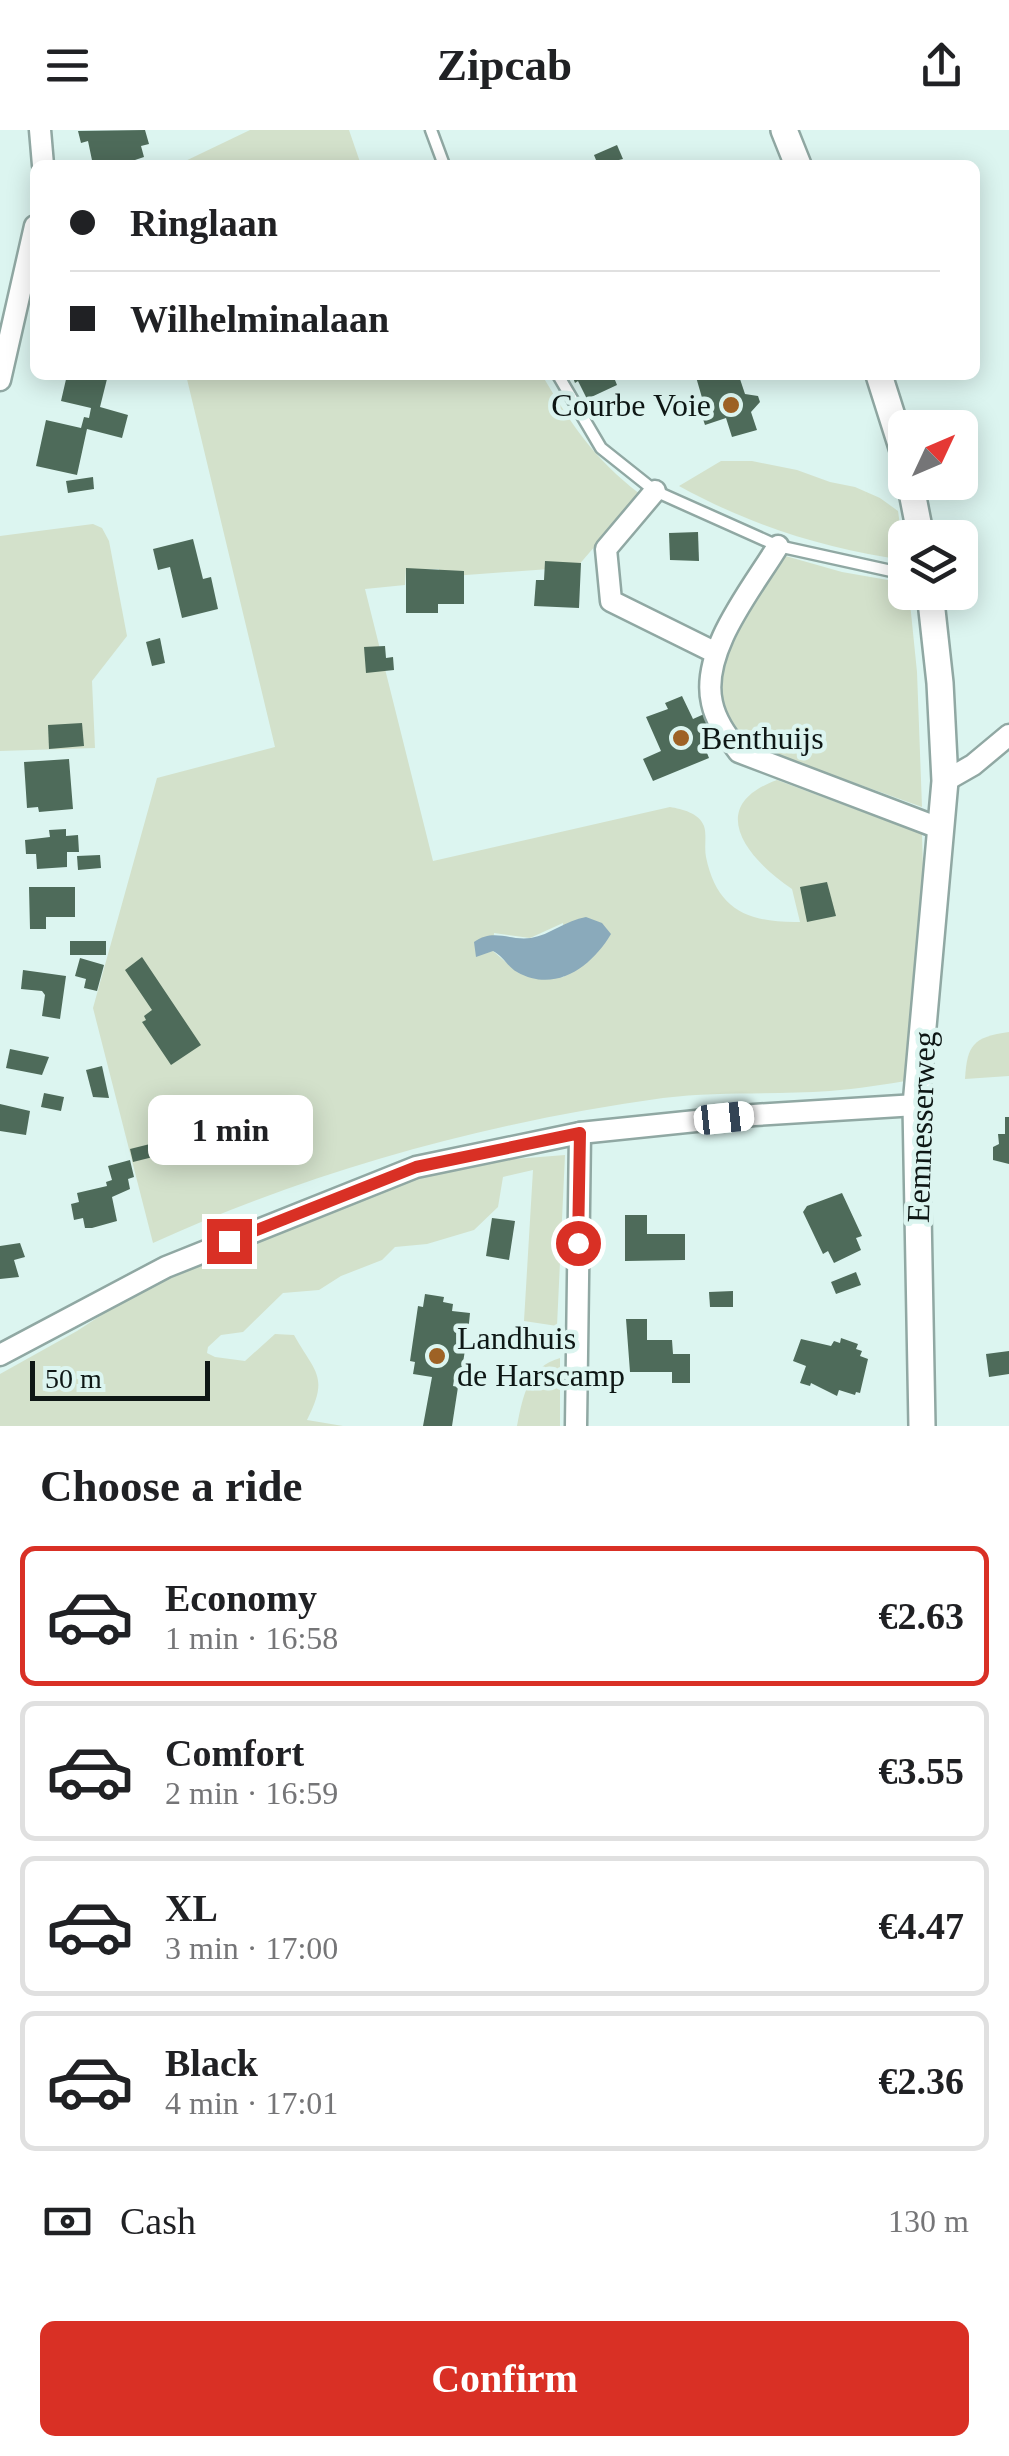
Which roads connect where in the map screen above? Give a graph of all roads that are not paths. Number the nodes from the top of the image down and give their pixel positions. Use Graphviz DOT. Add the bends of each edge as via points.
graph roads {
  1 [pos="40,130"];
  2 [pos="431,130"];
  3 [pos="784,130"];
  4 [pos="43,160"];
  5 [pos="442,160"];
  6 [pos="796,160"];
  7 [pos="30,248"];
  8 [pos="0,380"];
  9 [pos="561,380"];
  10 [pos="881,380"];
  11 [pos="890,410"];
  12 [pos="655,491"];
  13 [pos="778,546"];
  14 [pos="888,570"];
  15 [pos="932,610"];
  16 [pos="714,652"];
  17 [pos="1009,735"];
  18 [pos="945,782"];
  19 [pos="939,828"];
  20 [pos="916,1104"];
  21 [pos="580,1133"];
  22 [pos="0,1355"];
  23 [pos="576,1426"];
  24 [pos="922,1426"];
  1 -- 4 [label="street"];
  2 -- 5 [label="lane"];
  3 -- 6 [label="street"];
  7 -- 8 [label="street"];
  9 -- 12 [label="lane" via="601,448"];
  10 -- 11 [label="street"];
  12 -- 13 [label="lane"];
  12 -- 16 [label="street" via="606,549 611,600"];
  13 -- 14 [label="lane"];
  13 -- 16 [label="street"];
  15 -- 18 [label="street, Eemnesserweg"];
  16 -- 19 [label="street" via="711,700 738,752"];
  17 -- 18 [label="street"];
  18 -- 19 [label="street, Eemnesserweg"];
  19 -- 20 [label="street, Eemnesserweg"];
  20 -- 21 [label="street"];
  20 -- 24 [label="street, Eemnesserweg"];
  21 -- 22 [label="street" via="416,1167 166,1266"];
  21 -- 23 [label="street"];
}
